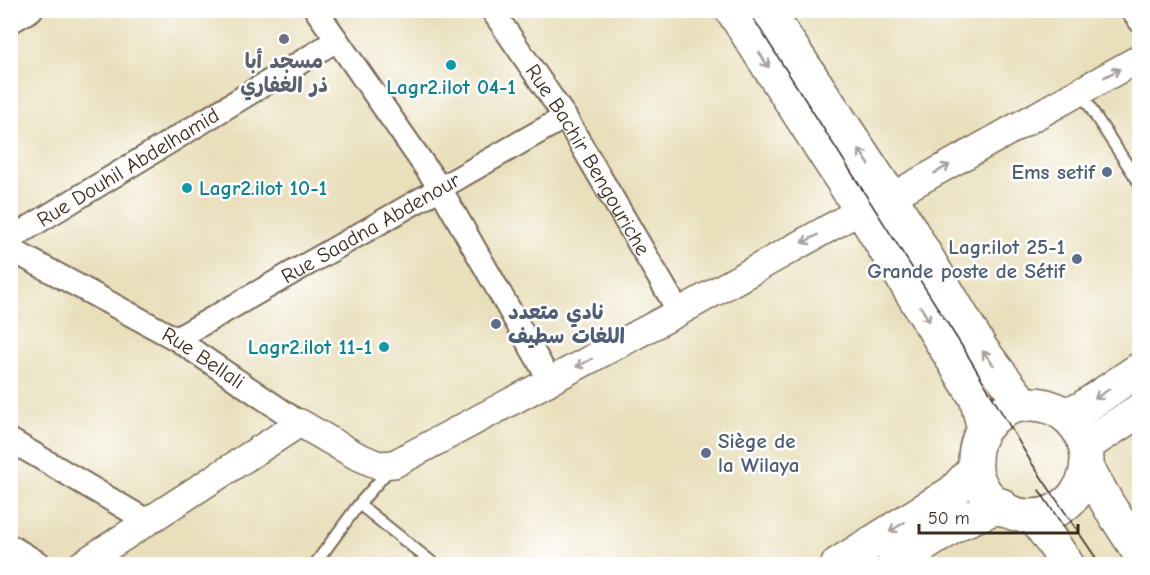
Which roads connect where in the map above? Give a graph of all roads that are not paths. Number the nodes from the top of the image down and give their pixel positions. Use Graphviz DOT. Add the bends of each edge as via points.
graph roads {
  1 [pos="316,10"];
  2 [pos="492,10"];
  3 [pos="732,10"];
  4 [pos="767,10"];
  5 [pos="1132,10"];
  6 [pos="1140,21"];
  7 [pos="337,40"];
  8 [pos="1140,58"];
  9 [pos="1081,91"];
  10 [pos="565,117"];
  11 [pos="1140,184"];
  12 [pos="440,188"];
  13 [pos="891,197"];
  14 [pos="861,210"];
  15 [pos="10,239"];
  16 [pos="10,249"];
  17 [pos="679,312"];
  18 [pos="176,339"];
  19 [pos="1140,369"];
  20 [pos="550,381"];
  21 [pos="1024,405"];
  22 [pos="1140,410"];
  23 [pos="1063,414"];
  24 [pos="300,423"];
  25 [pos="984,429"];
  26 [pos="10,440"];
  27 [pos="1086,457"];
  28 [pos="394,464"];
  29 [pos="976,467"];
  30 [pos="359,504"];
  31 [pos="1001,505"];
  32 [pos="1033,516"];
  33 [pos="149,522"];
  34 [pos="10,546"];
  35 [pos="1140,554"];
  36 [pos="40,564"];
  37 [pos="82,564"];
  38 [pos="315,564"];
  39 [pos="434,564"];
  40 [pos="838,564"];
  41 [pos="894,564"];
  42 [pos="1066,564"];
  1 -- 7 [label="street"];
  2 -- 10 [label="street, Rue Bachir Bengouriche"];
  3 -- 14 [label="main road, one-way"];
  13 -- 4 [label="main road, one-way"];
  5 -- 6 [label="street"];
  7 -- 12 [label="street"];
  7 -- 15 [label="street, Rue Douhil Abdelhamid"];
  9 -- 8 [label="street, one-way"];
  9 -- 11 [label="lane"];
  13 -- 9 [label="street, one-way"];
  10 -- 12 [label="street, Rue Saadna Abdenour"];
  10 -- 17 [label="street, Rue Bachir Bengouriche"];
  12 -- 18 [label="street, Rue Saadna Abdenour"];
  12 -- 20 [label="street"];
  21 -- 13 [label="main road, one-way" via="982,350"];
  14 -- 17 [label="street, one-way"];
  14 -- 25 [label="main road, one-way" via="976,398"];
  16 -- 18 [label="street, Rue Bellali"];
  17 -- 20 [label="street, one-way"];
  18 -- 24 [label="street, Rue Bellali"];
  19 -- 23 [label="main road, one-way" via="1081,409"];
  20 -- 28 [label="street"];
  21 -- 23 [label="main road" via="1044,406"];
  21 -- 25 [label="main road" via="1002,412"];
  22 -- 27 [label="main road"];
  23 -- 27 [label="main road" via="1082,437"];
  24 -- 28 [label="street, Rue Bellali" via="355,455 378,465"];
  24 -- 33 [label="street"];
  25 -- 29 [label="main road" via="976,447"];
  26 -- 33 [label="street"];
  27 -- 32 [label="main road" via="1081,486 1070,502 1054,512"];
  27 -- 35 [label="main road" via="1109,506"];
  28 -- 30 [label="lane"];
  29 -- 31 [label="main road" via="983,489"];
  29 -- 40 [label="main road, one-way" via="953,492"];
  30 -- 38 [label="lane"];
  30 -- 39 [label="lane"];
  31 -- 32 [label="main road"];
  31 -- 41 [label="main road" via="959,523"];
  32 -- 42 [label="main road"];
  33 -- 37 [label="street"];
  34 -- 36 [label="street"];
}
